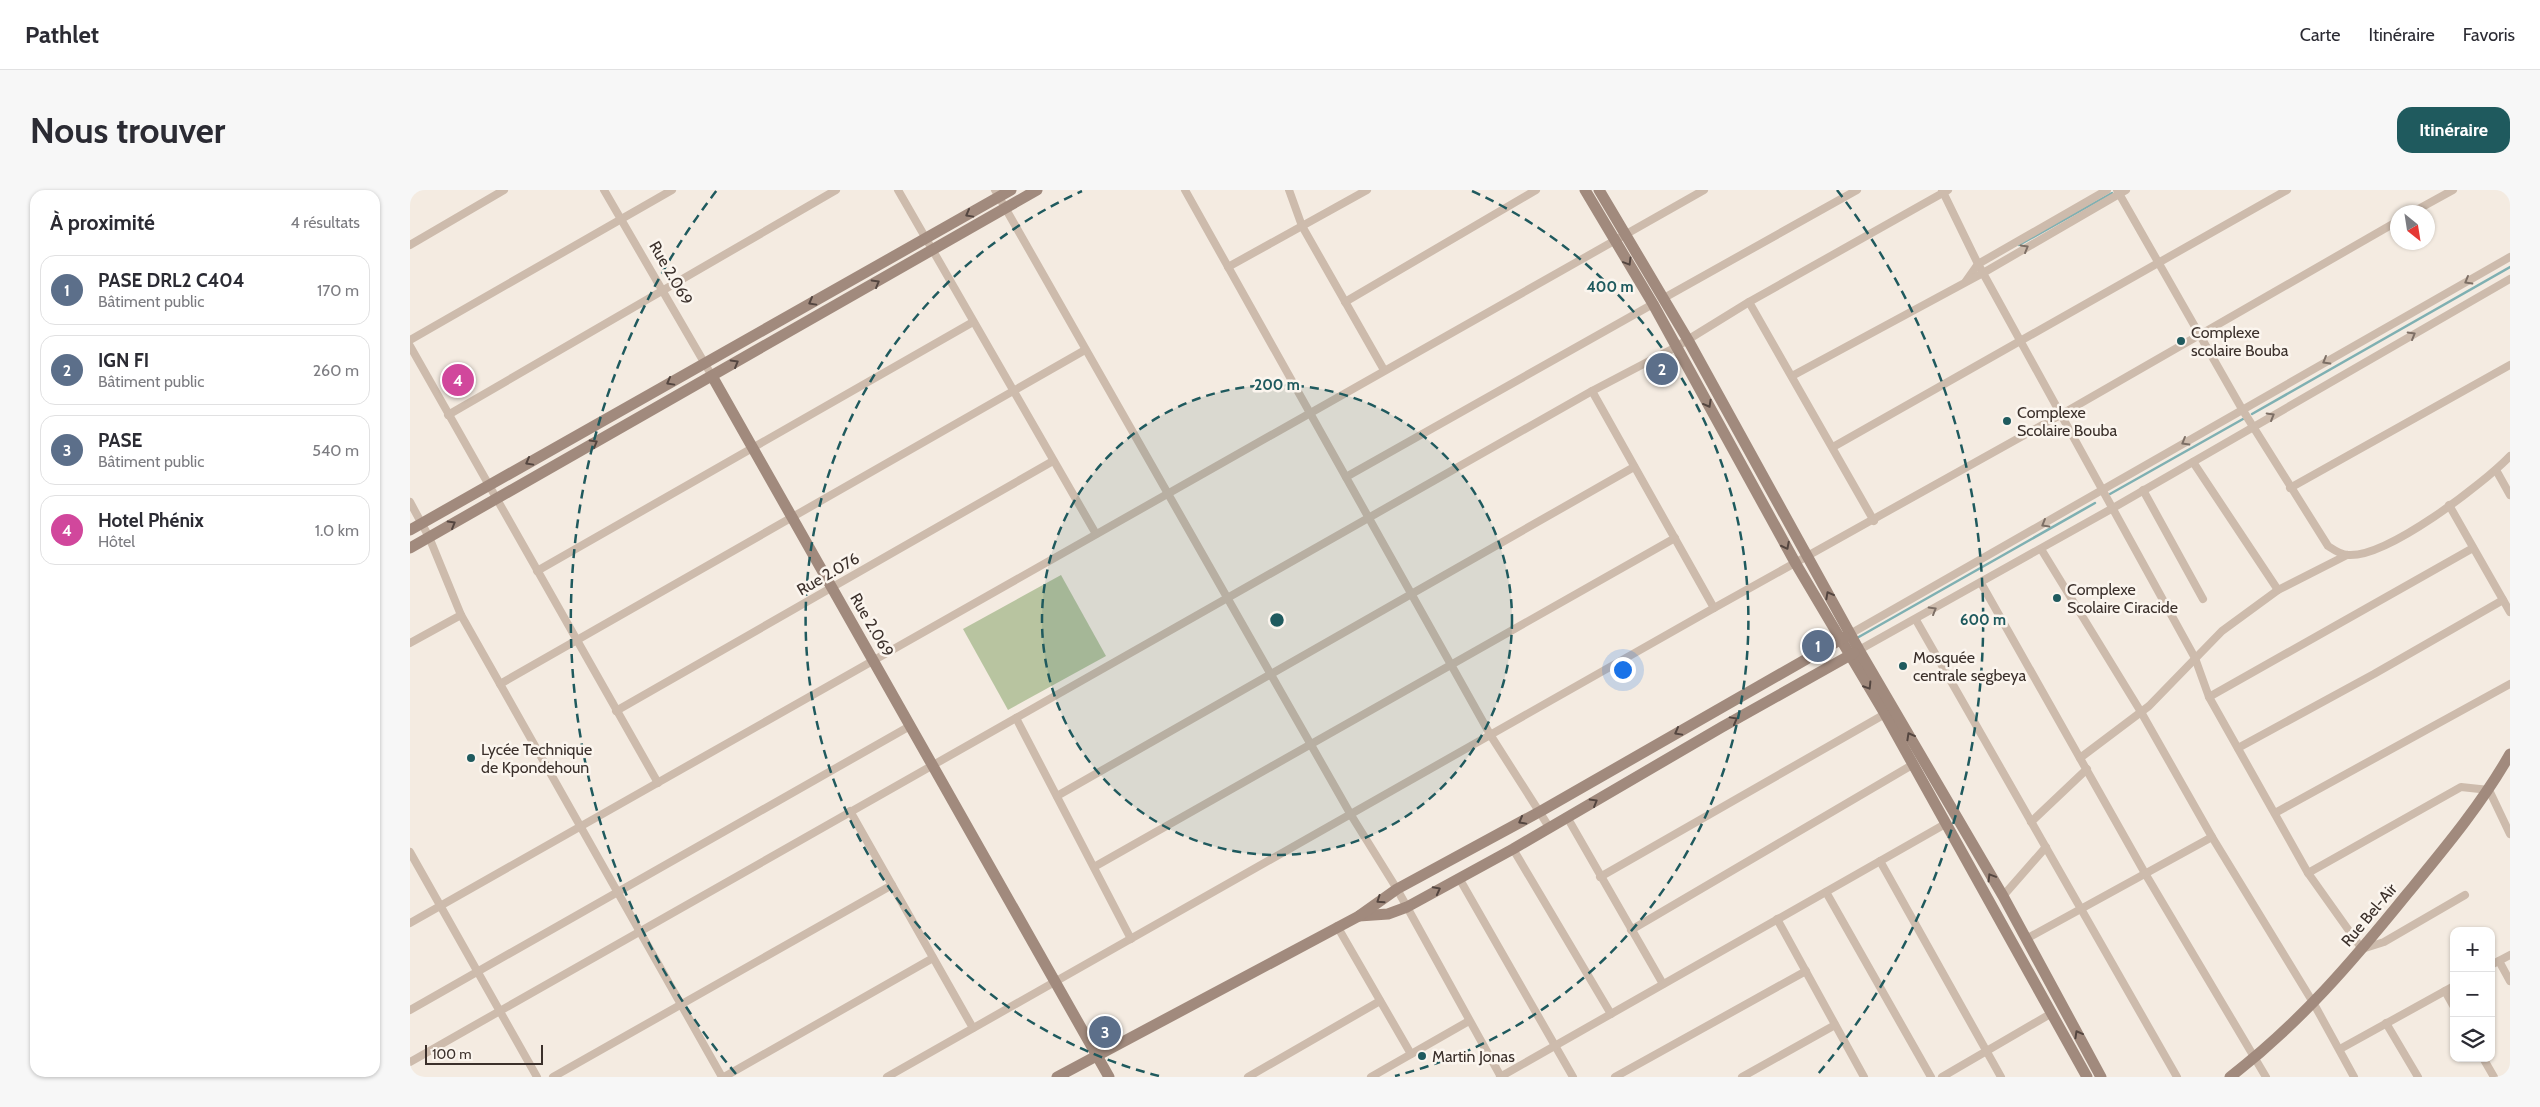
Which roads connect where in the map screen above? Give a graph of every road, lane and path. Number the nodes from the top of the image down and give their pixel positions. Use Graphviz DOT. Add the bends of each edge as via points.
graph roads {
  1 [pos="504,190"];
  2 [pos="604,190"];
  3 [pos="672,190"];
  4 [pos="836,190"];
  5 [pos="898,190"];
  6 [pos="1011,190"];
  7 [pos="1037,190"];
  8 [pos="1185,190"];
  9 [pos="1288,190"];
  10 [pos="1367,190"];
  11 [pos="1536,190"];
  12 [pos="1585,190"];
  13 [pos="1599,190"];
  14 [pos="1704,190"];
  15 [pos="1857,190"];
  16 [pos="2107,190"];
  17 [pos="2287,190"];
  18 [pos="2452,190"];
  19 [pos="1945,191"];
  20 [pos="2121,191"];
  21 [pos="997,194"];
  22 [pos="2425,205"];
  23 [pos="1005,209"];
  24 [pos="621,219"];
  25 [pos="1302,226"];
  26 [pos="2390,226"];
  27 [pos="926,238"];
  28 [pos="1620,238"];
  29 [pos="410,245"];
  30 [pos="932,251"];
  31 [pos="2510,257"];
  32 [pos="2159,262"];
  33 [pos="1978,264"];
  34 [pos="1228,268"];
  35 [pos="1983,272"];
  36 [pos="2510,279"];
  37 [pos="1964,282"];
  38 [pos="662,290"];
  39 [pos="1664,298"];
  40 [pos="1345,302"];
  41 [pos="1750,302"];
  42 [pos="1652,304"];
  43 [pos="973,322"];
  44 [pos="2200,333"];
  45 [pos="410,340"];
  46 [pos="1688,340"];
  47 [pos="2022,342"];
  48 [pos="410,346"];
  49 [pos="1676,348"];
  50 [pos="1085,350"];
  51 [pos="705,363"];
  52 [pos="2510,365"];
  53 [pos="1384,370"];
  54 [pos="712,376"];
  55 [pos="1792,376"];
  56 [pos="1013,391"];
  57 [pos="1592,391"];
  58 [pos="2242,409"];
  59 [pos="1310,412"];
  60 [pos="2062,414"];
  61 [pos="448,415"];
  62 [pos="2253,427"];
  63 [pos="752,447"];
  64 [pos="1833,447"];
  65 [pos="2510,456"];
  66 [pos="1053,461"];
  67 [pos="2193,462"];
  68 [pos="1634,467"];
  69 [pos="2496,470"];
  70 [pos="1346,477"];
  71 [pos="488,486"];
  72 [pos="2290,488"];
  73 [pos="2104,490"];
  74 [pos="2143,490"];
  75 [pos="1167,493"];
  76 [pos="2510,495"];
  77 [pos="496,499"];
  78 [pos="410,502"];
  79 [pos="2449,505"];
  80 [pos="2113,508"];
  81 [pos="792,517"];
  82 [pos="1369,518"];
  83 [pos="1874,520"];
  84 [pos="422,524"];
  85 [pos="410,530"];
  86 [pos="1096,534"];
  87 [pos="429,537"];
  88 [pos="1675,538"];
  89 [pos="410,548"];
  90 [pos="2041,548"];
  91 [pos="2473,548"];
  92 [pos="2347,555"];
  93 [pos="1809,557"];
  94 [pos="1796,564"];
  95 [pos="537,571"];
  96 [pos="1980,583"];
  97 [pos="832,588"];
  98 [pos="2278,590"];
  99 [pos="1411,594"];
  100 [pos="1227,598"];
  101 [pos="2203,599"];
  102 [pos="2503,600"];
  103 [pos="1714,608"];
  104 [pos="2510,612"];
  105 [pos="461,615"];
  106 [pos="1916,620"];
  107 [pos="1850,634"];
  108 [pos="576,640"];
  109 [pos="1840,641"];
  110 [pos="410,643"];
  111 [pos="1854,653"];
  112 [pos="2195,658"];
  113 [pos="873,660"];
  114 [pos="1452,666"];
  115 [pos="1270,673"];
  116 [pos="500,684"];
  117 [pos="2510,684"];
  118 [pos="2209,697"];
  119 [pos="616,711"];
  120 [pos="2141,712"];
  121 [pos="1885,714"];
  122 [pos="1016,718"];
  123 [pos="910,726"];
  124 [pos="1491,736"];
  125 [pos="1312,746"];
  126 [pos="2238,748"];
  127 [pos="2510,754"];
  128 [pos="2080,758"];
  129 [pos="1912,764"];
  130 [pos="932,765"];
  131 [pos="2087,769"];
  132 [pos="658,783"];
  133 [pos="2490,790"];
  134 [pos="1057,796"];
  135 [pos="1541,810"];
  136 [pos="850,811"];
  137 [pos="2275,813"];
  138 [pos="1351,815"];
  139 [pos="1567,817"];
  140 [pos="2031,822"];
  141 [pos="1947,823"];
  142 [pos="580,827"];
  143 [pos="1549,827"];
  144 [pos="2510,834"];
  145 [pos="2212,837"];
  146 [pos="1513,848"];
  147 [pos="2046,848"];
  148 [pos="410,852"];
  149 [pos="1880,861"];
  150 [pos="1094,867"];
  151 [pos="2308,873"];
  152 [pos="2146,875"];
  153 [pos="1600,877"];
  154 [pos="1459,878"];
  155 [pos="892,885"];
  156 [pos="1397,889"];
  157 [pos="617,892"];
  158 [pos="1826,892"];
  159 [pos="2465,895"];
  160 [pos="2003,896"];
  161 [pos="440,906"];
  162 [pos="1407,907"];
  163 [pos="2081,910"];
  164 [pos="1359,916"];
  165 [pos="1778,919"];
  166 [pos="410,924"];
  167 [pos="1337,926"];
  168 [pos="1632,930"];
  169 [pos="639,931"];
  170 [pos="1131,939"];
  171 [pos="2026,939"];
  172 [pos="2362,949"];
  173 [pos="2510,955"];
  174 [pos="934,958"];
  175 [pos="2495,963"];
  176 [pos="477,971"];
  177 [pos="1806,971"];
  178 [pos="2510,981"];
  179 [pos="1055,982"];
  180 [pos="1663,984"];
  181 [pos="2450,988"];
  182 [pos="2444,991"];
  183 [pos="1380,1001"];
  184 [pos="2450,1001"];
  185 [pos="681,1004"];
  186 [pos="2314,1004"];
  187 [pos="410,1010"];
  188 [pos="499,1010"];
  189 [pos="2052,1013"];
  190 [pos="1611,1014"];
  191 [pos="1469,1021"];
  192 [pos="2386,1023"];
  193 [pos="1836,1025"];
  194 [pos="973,1028"];
  195 [pos="1555,1046"];
  196 [pos="2340,1049"];
  197 [pos="1986,1051"];
  198 [pos="1411,1054"];
  199 [pos="1096,1055"];
  200 [pos="2256,1057"];
  201 [pos="410,1062"];
  202 [pos="2485,1062"];
  203 [pos="537,1077"];
  204 [pos="553,1077"];
  205 [pos="723,1077"];
  206 [pos="888,1077"];
  207 [pos="1057,1077"];
  208 [pos="1109,1077"];
  209 [pos="1248,1077"];
  210 [pos="1371,1077"];
  211 [pos="1500,1077"];
  212 [pos="1573,1077"];
  213 [pos="1614,1077"];
  214 [pos="1742,1077"];
  215 [pos="1864,1077"];
  216 [pos="1931,1077"];
  217 [pos="1942,1077"];
  218 [pos="2001,1077"];
  219 [pos="2087,1077"];
  220 [pos="2101,1077"];
  221 [pos="2177,1077"];
  222 [pos="2230,1077"];
  223 [pos="2266,1077"];
  224 [pos="2354,1077"];
  225 [pos="2418,1077"];
  226 [pos="2494,1077"];
  1 -- 29 [label="street"];
  2 -- 24 [label="street, Rue 2.069"];
  3 -- 24 [label="street"];
  4 -- 38 [label="street"];
  5 -- 27 [label="street"];
  6 -- 21 [label="street"];
  7 -- 23 [label="street"];
  8 -- 34 [label="street"];
  9 -- 25 [label="street"];
  10 -- 25 [label="street"];
  11 -- 40 [label="street"];
  12 -- 28 [label="street"];
  13 -- 28 [label="street"];
  14 -- 28 [label="street"];
  15 -- 39 [label="street"];
  16 -- 33 [label="street"];
  17 -- 32 [label="street"];
  18 -- 22 [label="street"];
  19 -- 33 [label="street"];
  19 -- 41 [label="street"];
  20 -- 32 [label="street"];
  35 -- 20 [label="street, one-way"];
  21 -- 23 [label="street"];
  21 -- 27 [label="street, one-way"];
  23 -- 30 [label="street"];
  23 -- 50 [label="street"];
  24 -- 38 [label="street, Rue 2.069"];
  24 -- 45 [label="street"];
  25 -- 34 [label="street"];
  25 -- 40 [label="street"];
  26 -- 44 [label="street"];
  27 -- 30 [label="street"];
  27 -- 51 [label="street, one-way"];
  28 -- 39 [label="street"];
  28 -- 42 [label="street, one-way"];
  28 -- 53 [label="street"];
  30 -- 43 [label="street"];
  54 -- 30 [label="street, one-way"];
  31 -- 58 [label="street, one-way"];
  32 -- 44 [label="street"];
  32 -- 47 [label="street"];
  33 -- 35 [label="street"];
  33 -- 37 [label="street"];
  34 -- 59 [label="street"];
  35 -- 37 [label="street"];
  35 -- 47 [label="street"];
  62 -- 36 [label="street, one-way"];
  37 -- 55 [label="street"];
  38 -- 51 [label="street, Rue 2.069"];
  38 -- 61 [label="street"];
  39 -- 46 [label="street"];
  40 -- 53 [label="street"];
  41 -- 46 [label="street"];
  41 -- 55 [label="street"];
  42 -- 49 [label="street"];
  42 -- 70 [label="street"];
  43 -- 56 [label="street"];
  43 -- 63 [label="street"];
  44 -- 58 [label="street"];
  44 -- 60 [label="street"];
  46 -- 49 [label="street"];
  46 -- 93 [label="street"];
  47 -- 60 [label="street"];
  47 -- 64 [label="street"];
  48 -- 61 [label="street"];
  49 -- 57 [label="street"];
  49 -- 94 [label="street, one-way"];
  50 -- 56 [label="street"];
  50 -- 75 [label="street"];
  51 -- 54 [label="street, Rue 2.069"];
  51 -- 71 [label="street, one-way"];
  52 -- 72 [label="street"];
  53 -- 59 [label="street"];
  54 -- 63 [label="street, Rue 2.069"];
  77 -- 54 [label="street, one-way"];
  55 -- 64 [label="street"];
  56 -- 66 [label="street"];
  56 -- 81 [label="street"];
  57 -- 68 [label="street"];
  57 -- 82 [label="street"];
  58 -- 62 [label="street"];
  58 -- 73 [label="street, one-way"];
  59 -- 70 [label="street"];
  59 -- 75 [label="street"];
  60 -- 73 [label="street"];
  60 -- 83 [label="street"];
  61 -- 71 [label="street"];
  62 -- 67 [label="street"];
  62 -- 72 [label="street"];
  63 -- 81 [label="street, Rue 2.069"];
  63 -- 95 [label="street"];
  64 -- 83 [label="street"];
  65 -- 69 [label="street"];
  66 -- 86 [label="street"];
  66 -- 97 [label="street, Rue 2.076"];
  67 -- 74 [label="street"];
  67 -- 98 [label="street"];
  68 -- 88 [label="street"];
  68 -- 99 [label="street"];
  69 -- 76 [label="street"];
  69 -- 79 [label="street"];
  70 -- 82 [label="street"];
  71 -- 77 [label="street"];
  71 -- 84 [label="street"];
  72 -- 92 [label="street" via="2322,539 2328,546"];
  73 -- 80 [label="street"];
  73 -- 107 [label="street, one-way"];
  74 -- 80 [label="street"];
  74 -- 101 [label="street"];
  75 -- 86 [label="street"];
  75 -- 100 [label="street"];
  87 -- 77 [label="street, one-way"];
  77 -- 95 [label="street"];
  78 -- 84 [label="street"];
  79 -- 91 [label="street"];
  79 -- 92 [label="street" via="2410,532 2364,553"];
  80 -- 90 [label="street"];
  80 -- 112 [label="street"];
  81 -- 97 [label="street, Rue 2.069"];
  81 -- 108 [label="street"];
  82 -- 99 [label="street"];
  82 -- 100 [label="street"];
  83 -- 93 [label="street"];
  84 -- 85 [label="street"];
  84 -- 87 [label="street"];
  86 -- 113 [label="street"];
  87 -- 89 [label="street"];
  87 -- 105 [label="street"];
  88 -- 103 [label="street"];
  88 -- 114 [label="street"];
  90 -- 96 [label="street"];
  90 -- 120 [label="street"];
  91 -- 102 [label="street"];
  91 -- 118 [label="street"];
  92 -- 98 [label="street"];
  93 -- 94 [label="street"];
  107 -- 93 [label="street, one-way"];
  94 -- 103 [label="street"];
  94 -- 109 [label="street"];
  95 -- 108 [label="street"];
  106 -- 96 [label="street, one-way"];
  96 -- 128 [label="street"];
  97 -- 113 [label="street, Rue 2.069"];
  97 -- 119 [label="street, Rue 2.076"];
  98 -- 112 [label="street" via="2222,631"];
  99 -- 114 [label="street"];
  99 -- 115 [label="street"];
  100 -- 115 [label="street"];
  100 -- 122 [label="street"];
  102 -- 104 [label="street"];
  102 -- 126 [label="street"];
  103 -- 124 [label="street"];
  105 -- 110 [label="street"];
  105 -- 116 [label="street"];
  106 -- 111 [label="street"];
  106 -- 140 [label="street"];
  107 -- 109 [label="street"];
  107 -- 111 [label="street"];
  108 -- 116 [label="street"];
  108 -- 119 [label="street"];
  109 -- 111 [label="street"];
  109 -- 135 [label="street, one-way"];
  111 -- 121 [label="street, one-way"];
  139 -- 111 [label="street, one-way"];
  160 -- 111 [label="street, one-way"];
  112 -- 118 [label="street"];
  112 -- 120 [label="street"];
  113 -- 123 [label="street, Rue 2.069"];
  113 -- 132 [label="street"];
  114 -- 124 [label="street"];
  114 -- 125 [label="street"];
  115 -- 125 [label="street"];
  115 -- 134 [label="street"];
  116 -- 142 [label="street"];
  117 -- 137 [label="street"];
  118 -- 126 [label="street"];
  119 -- 132 [label="street"];
  120 -- 128 [label="street"];
  120 -- 145 [label="street"];
  121 -- 129 [label="street"];
  121 -- 153 [label="street"];
  122 -- 130 [label="street"];
  122 -- 134 [label="street"];
  123 -- 130 [label="street, Rue 2.069"];
  123 -- 157 [label="street"];
  124 -- 135 [label="street"];
  124 -- 138 [label="street"];
  125 -- 138 [label="street"];
  125 -- 150 [label="street"];
  126 -- 137 [label="street"];
  127 -- 133 [label="street, Rue Bel-Air"];
  128 -- 131 [label="street"];
  129 -- 141 [label="street"];
  129 -- 168 [label="street"];
  130 -- 136 [label="street"];
  130 -- 179 [label="street, Rue 2.069"];
  131 -- 140 [label="street"];
  131 -- 152 [label="street"];
  132 -- 142 [label="street"];
  133 -- 144 [label="street"];
  133 -- 151 [label="street" via="2461,787"];
  133 -- 172 [label="street, Rue Bel-Air"];
  134 -- 150 [label="street"];
  135 -- 143 [label="street"];
  135 -- 156 [label="street, one-way"];
  136 -- 155 [label="street"];
  136 -- 169 [label="street"];
  137 -- 151 [label="street"];
  138 -- 156 [label="street"];
  138 -- 170 [label="street"];
  139 -- 143 [label="street"];
  139 -- 153 [label="street"];
  140 -- 147 [label="street"];
  141 -- 149 [label="street"];
  141 -- 189 [label="street"];
  142 -- 157 [label="street"];
  142 -- 161 [label="street"];
  143 -- 146 [label="street"];
  145 -- 152 [label="street"];
  145 -- 186 [label="street"];
  146 -- 154 [label="street"];
  146 -- 190 [label="street"];
  147 -- 160 [label="street"];
  147 -- 163 [label="street"];
  148 -- 161 [label="street"];
  149 -- 158 [label="street"];
  149 -- 197 [label="street"];
  150 -- 170 [label="street"];
  151 -- 172 [label="street"];
  152 -- 163 [label="street"];
  152 -- 200 [label="street"];
  153 -- 168 [label="street"];
  162 -- 154 [label="street, one-way"];
  154 -- 195 [label="street"];
  155 -- 174 [label="street"];
  155 -- 185 [label="street"];
  156 -- 162 [label="street"];
  156 -- 164 [label="street, one-way"];
  157 -- 169 [label="street"];
  157 -- 176 [label="street"];
  158 -- 165 [label="street"];
  158 -- 216 [label="street"];
  159 -- 172 [label="street" via="2384,942"];
  160 -- 171 [label="street"];
  161 -- 166 [label="street"];
  161 -- 176 [label="street"];
  162 -- 164 [label="street" via="1388,914"];
  162 -- 191 [label="street"];
  163 -- 171 [label="street"];
  163 -- 221 [label="street"];
  164 -- 167 [label="street"];
  165 -- 177 [label="street"];
  165 -- 180 [label="street"];
  167 -- 183 [label="street"];
  167 -- 199 [label="street"];
  168 -- 180 [label="street"];
  169 -- 185 [label="street"];
  169 -- 188 [label="street"];
  170 -- 179 [label="street"];
  220 -- 171 [label="street, one-way"];
  172 -- 186 [label="street, Rue Bel-Air"];
  173 -- 175 [label="street"];
  174 -- 194 [label="street"];
  174 -- 205 [label="street"];
  175 -- 178 [label="street"];
  176 -- 187 [label="street"];
  176 -- 188 [label="street"];
  177 -- 193 [label="street"];
  177 -- 213 [label="street"];
  179 -- 194 [label="street"];
  179 -- 199 [label="street, Rue 2.069"];
  180 -- 190 [label="street"];
  181 -- 182 [label="street"];
  182 -- 184 [label="street"];
  182 -- 192 [label="street"];
  183 -- 198 [label="street"];
  183 -- 209 [label="street"];
  185 -- 204 [label="street"];
  185 -- 205 [label="street"];
  186 -- 196 [label="street"];
  186 -- 200 [label="street, Rue Bel-Air"];
  188 -- 201 [label="street"];
  188 -- 203 [label="street"];
  189 -- 197 [label="street"];
  189 -- 219 [label="street"];
  190 -- 195 [label="street"];
  191 -- 198 [label="street"];
  191 -- 211 [label="street"];
  192 -- 196 [label="street"];
  192 -- 225 [label="street"];
  193 -- 214 [label="street"];
  193 -- 215 [label="street"];
  194 -- 206 [label="street"];
  195 -- 211 [label="street"];
  195 -- 212 [label="street"];
  196 -- 224 [label="street"];
  197 -- 217 [label="street"];
  197 -- 218 [label="street"];
  198 -- 210 [label="street"];
  199 -- 207 [label="street"];
  199 -- 208 [label="street, Rue 2.069"];
  200 -- 222 [label="street, Rue Bel-Air"];
  200 -- 223 [label="street"];
  202 -- 226 [label="street"];
}
